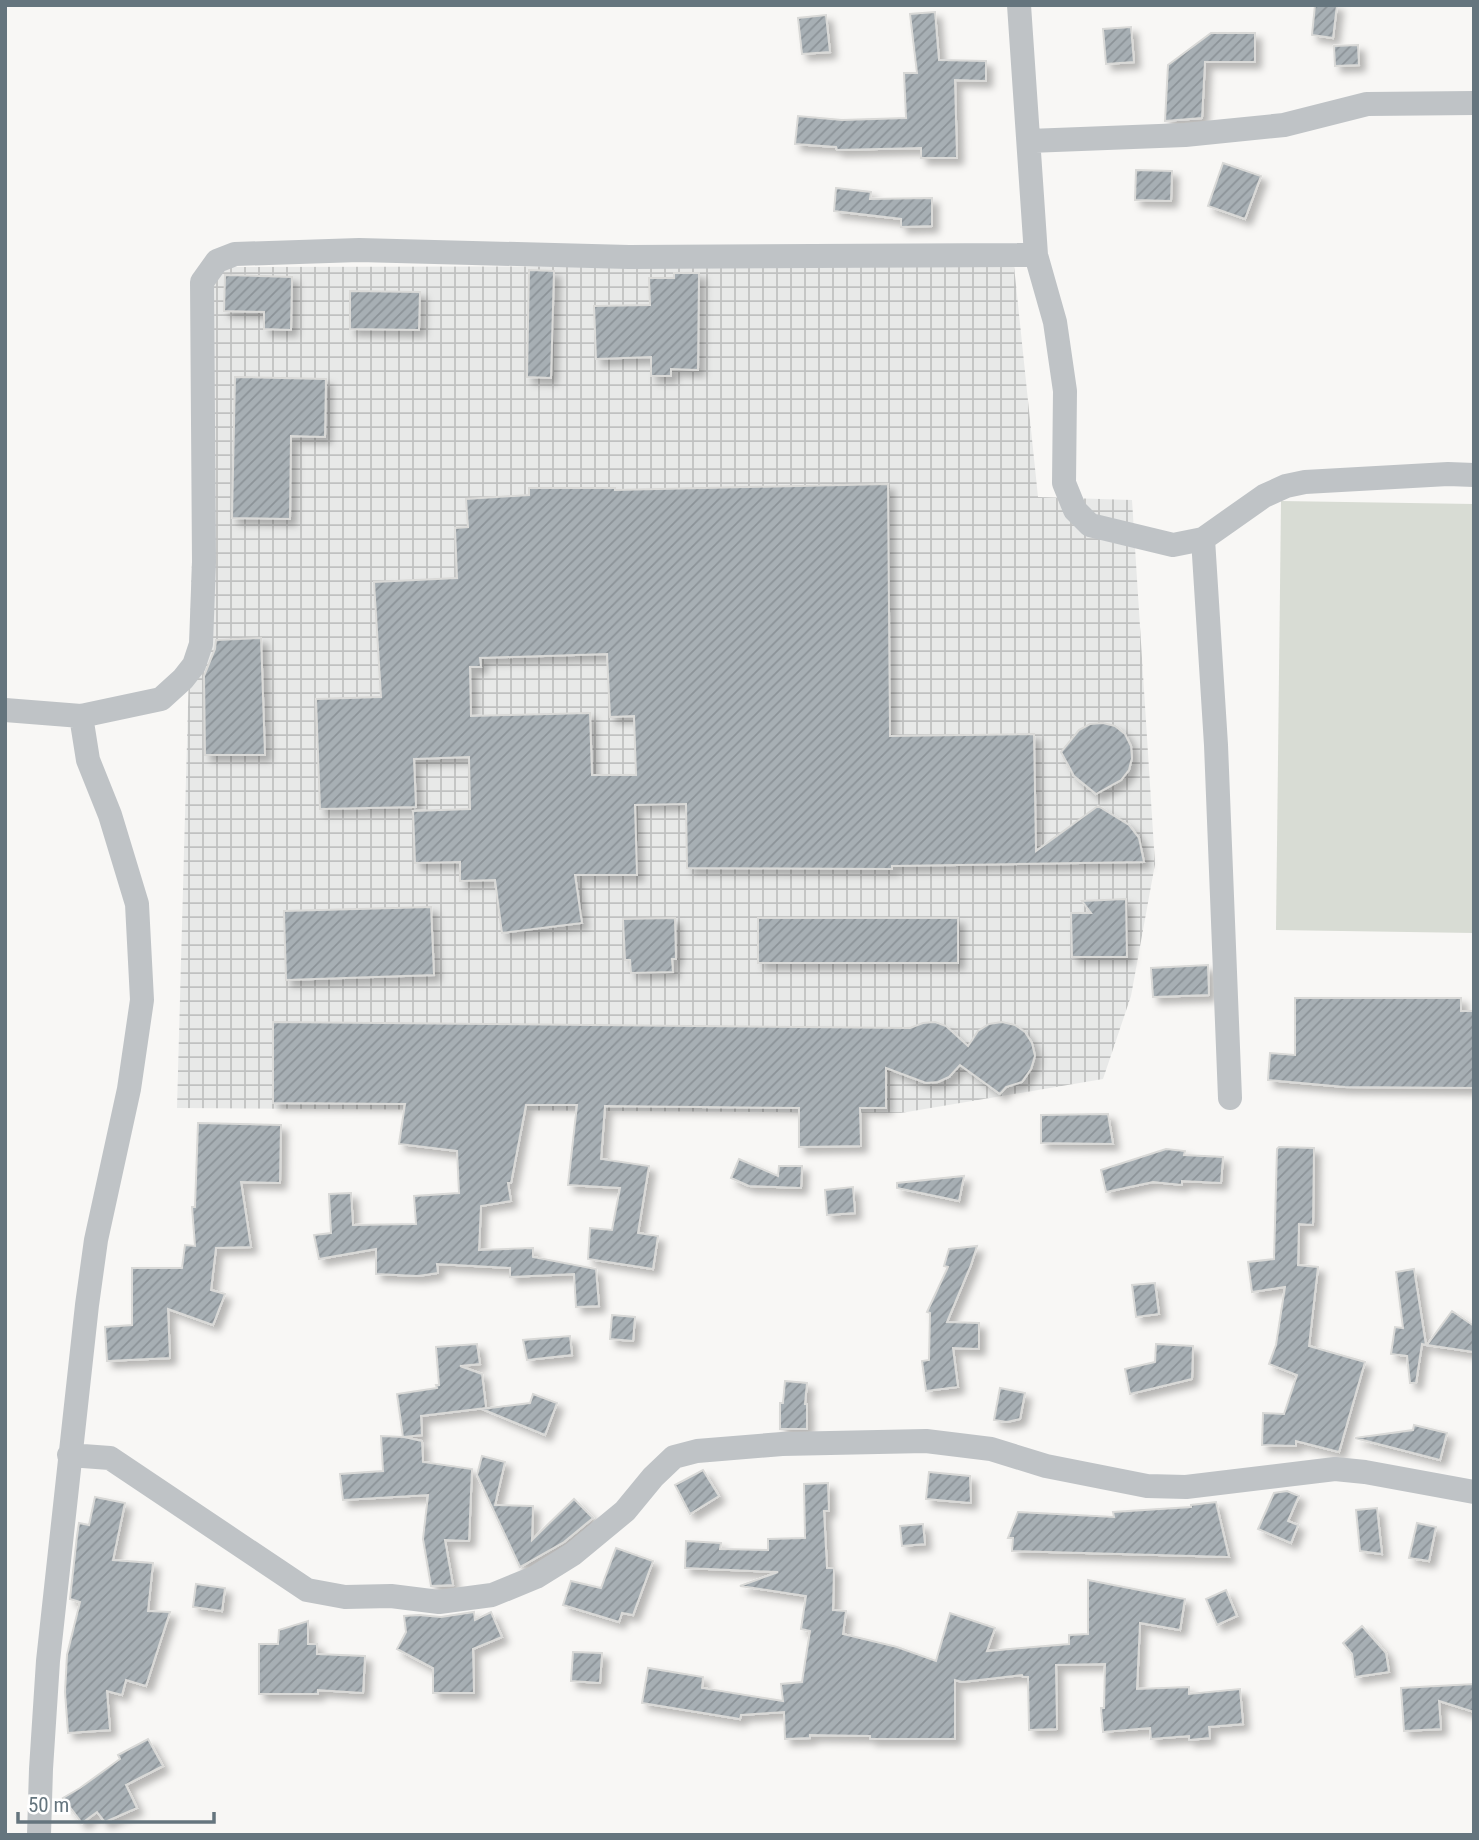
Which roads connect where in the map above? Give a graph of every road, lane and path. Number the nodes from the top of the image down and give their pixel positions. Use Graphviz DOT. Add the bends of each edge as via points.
graph roads {
  1 [pos="1019,5"];
  2 [pos="1474,103"];
  3 [pos="1028,141"];
  4 [pos="1036,255"];
  5 [pos="1474,475"];
  6 [pos="1203,539"];
  7 [pos="5,710"];
  8 [pos="81,716"];
  9 [pos="1230,1098"];
  10 [pos="69,1455"];
  11 [pos="1474,1492"];
  12 [pos="39,1835"];
  1 -- 3 [label="street"];
  2 -- 3 [label="street" via="1367,104 1284,125 1185,135"];
  3 -- 4 [label="street"];
  4 -- 6 [label="street" via="1055,322 1065,391 1064,483 1074,510 1090,525 1115,533 1173,545"];
  4 -- 8 [label="street" via="629,257 359,250 236,254 217,261 202,282 201,644 194,665 161,699"];
  5 -- 6 [label="street" via="1286,486"];
  6 -- 9 [label="street"];
  7 -- 8 [label="street"];
  8 -- 10 [label="street" via="88,760 137,904 142,1000 129,1088 96,1240"];
  10 -- 11 [label="street" via="110,1458 307,1590 345,1597 439,1602 492,1595 536,1577 573,1554 625,1511 674,1457 697,1451 926,1441 991,1450 1147,1486 1186,1487 1335,1469"];
  10 -- 12 [label="street" via="48,1661"];
}
